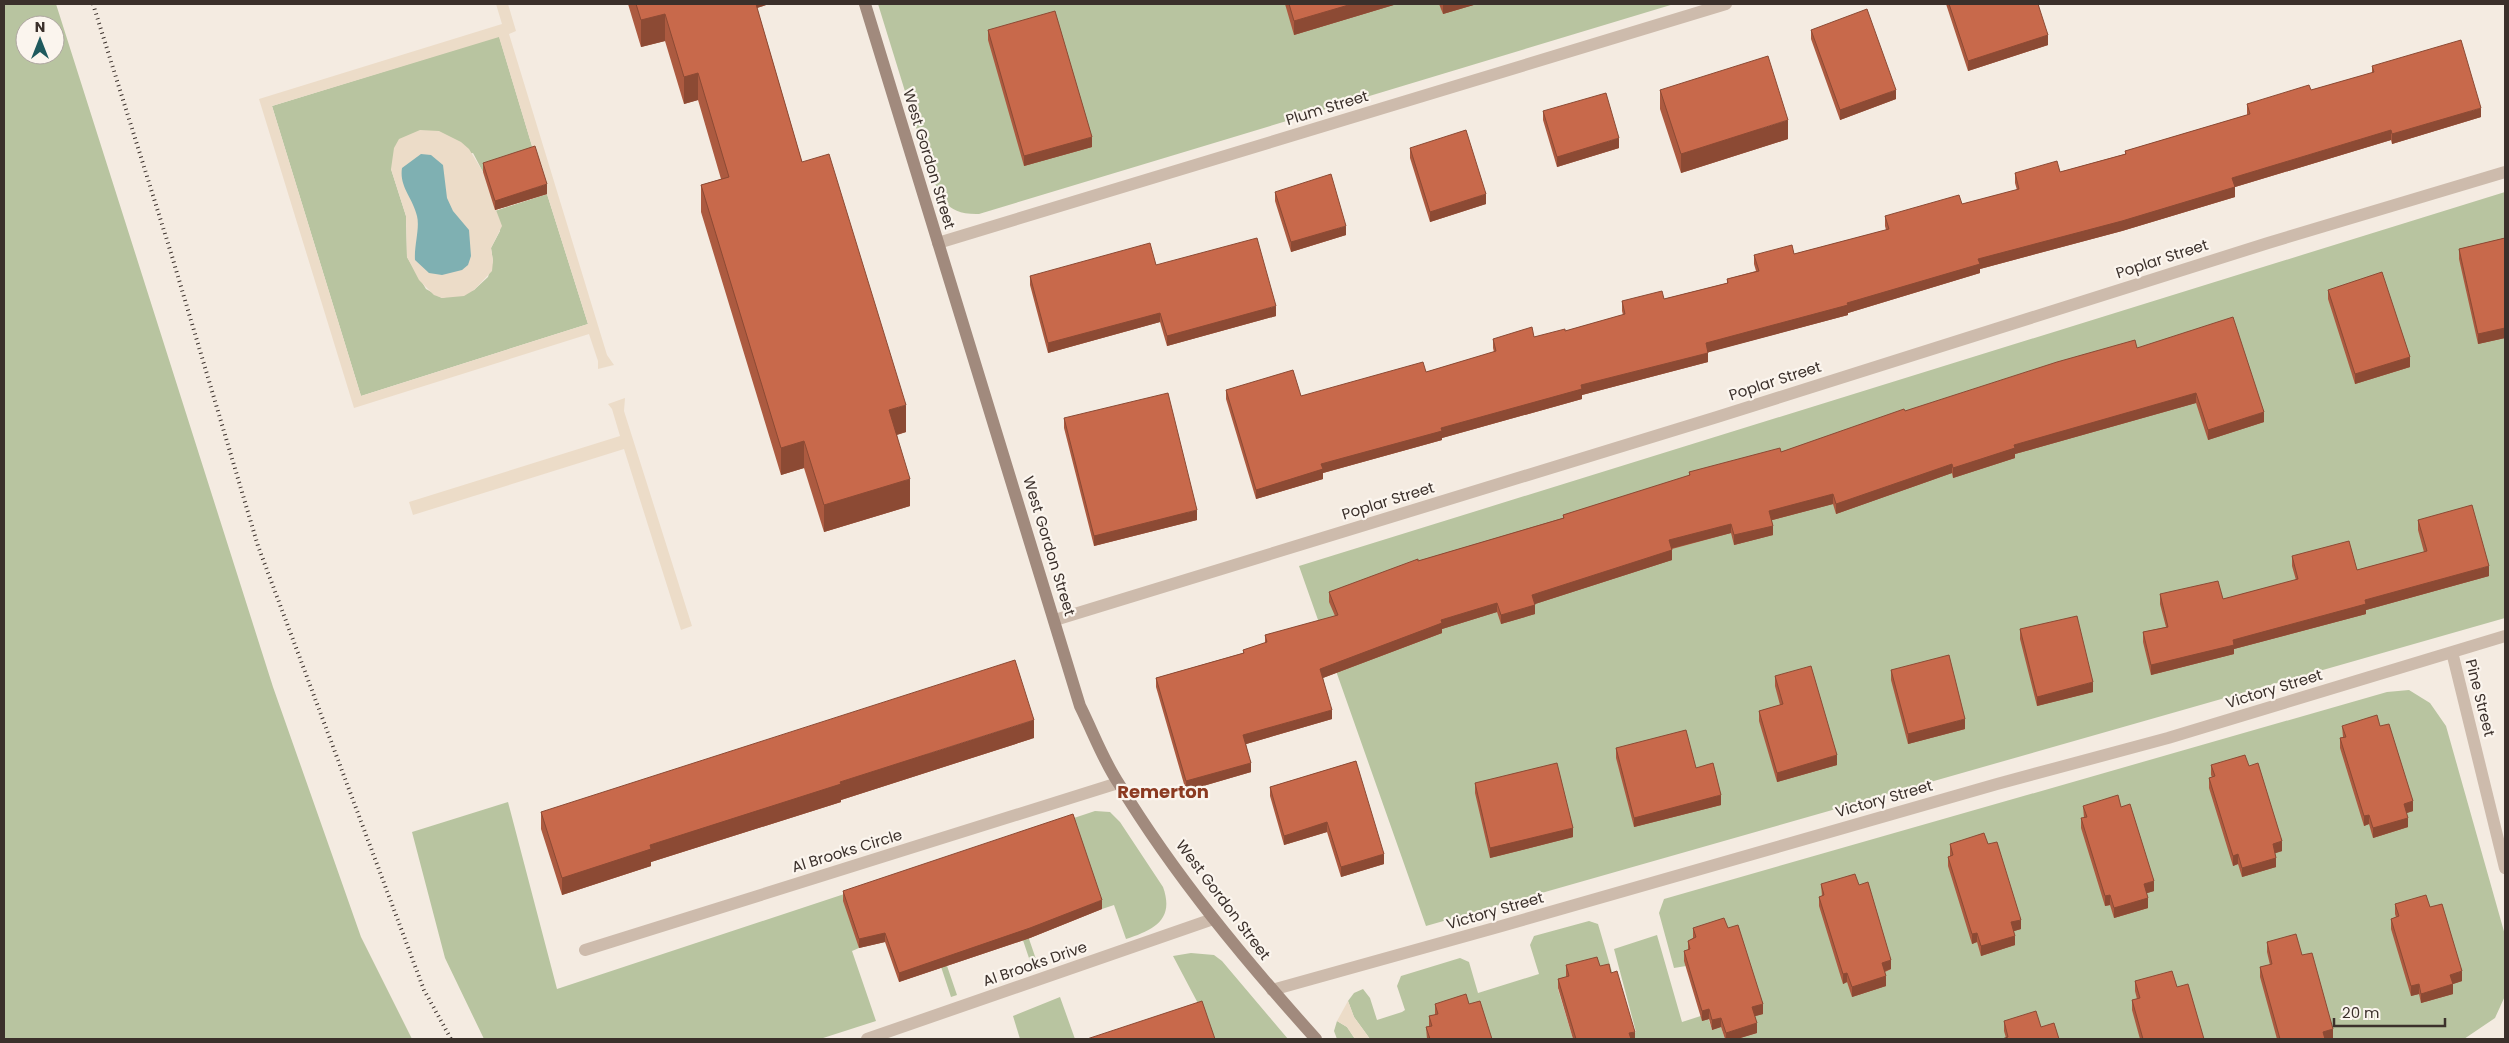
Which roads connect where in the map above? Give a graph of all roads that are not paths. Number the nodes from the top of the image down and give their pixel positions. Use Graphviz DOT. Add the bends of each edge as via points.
graph roads {
  1 [pos="865,4"];
  2 [pos="1726,4"];
  3 [pos="2505,172"];
  4 [pos="938,243"];
  5 [pos="1055,620"];
  6 [pos="2505,636"];
  7 [pos="2452,652"];
  8 [pos="1118,783"];
  9 [pos="2505,868"];
  10 [pos="1213,919"];
  11 [pos="585,950"];
  12 [pos="1272,990"];
  13 [pos="867,1039"];
  14 [pos="1316,1039"];
  1 -- 4 [label="street, West Gordon Street"];
  2 -- 4 [label="street, Plum Street"];
  3 -- 5 [label="street, Poplar Street"];
  4 -- 5 [label="street, West Gordon Street"];
  5 -- 8 [label="street, West Gordon Street" via="1080,706"];
  6 -- 7 [label="street, Victory Street"];
  7 -- 9 [label="street, Pine Street"];
  7 -- 12 [label="street, Victory Street" via="2168,738"];
  8 -- 10 [label="street, West Gordon Street"];
  8 -- 11 [label="street, Al Brooks Circle"];
  10 -- 12 [label="street, West Gordon Street"];
  10 -- 13 [label="street, Al Brooks Drive"];
  12 -- 14 [label="street, West Gordon Street"];
}
